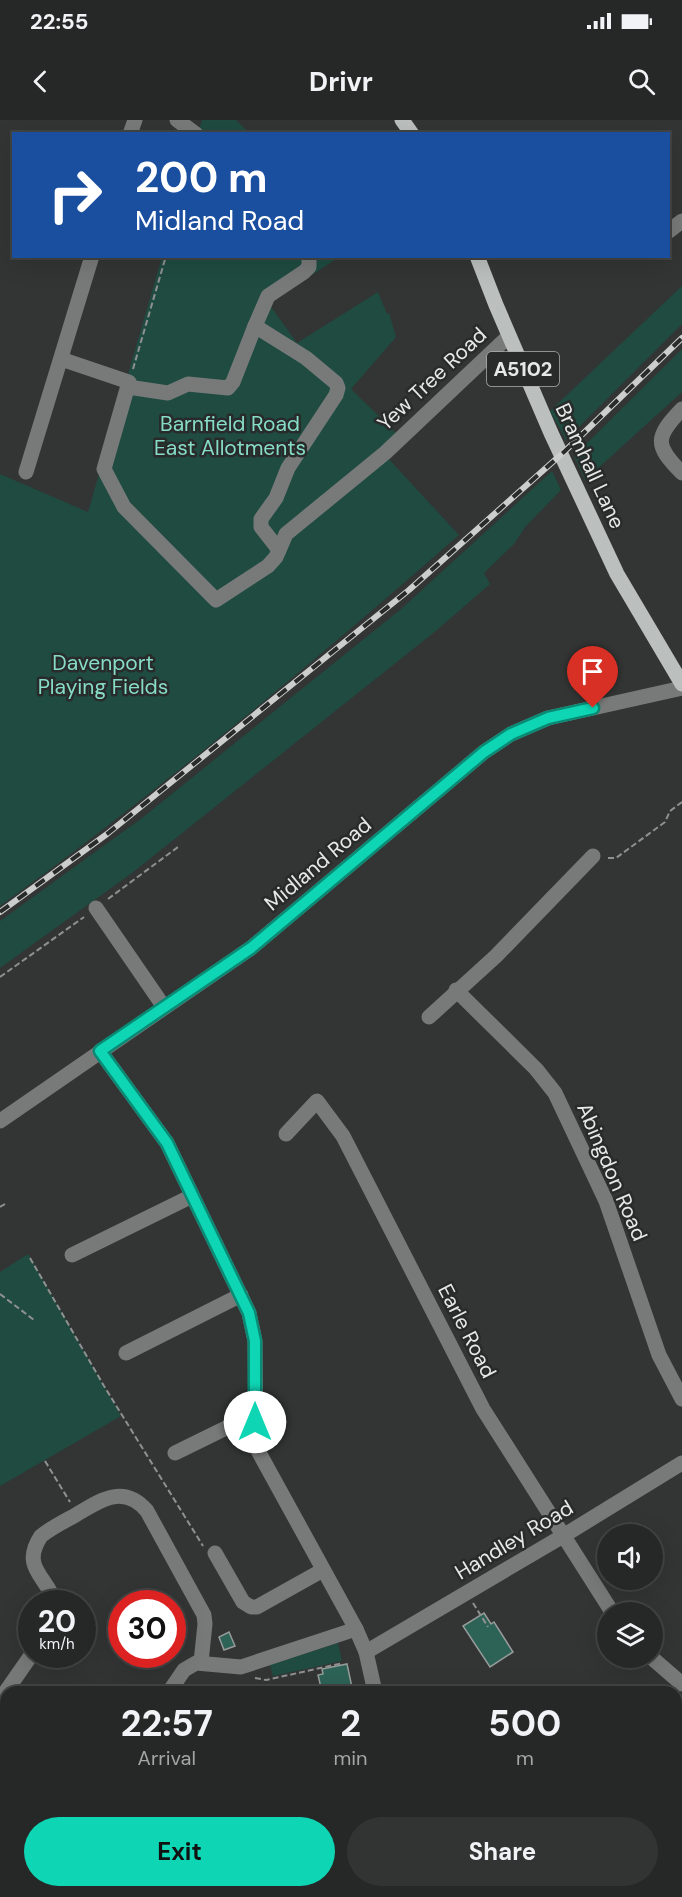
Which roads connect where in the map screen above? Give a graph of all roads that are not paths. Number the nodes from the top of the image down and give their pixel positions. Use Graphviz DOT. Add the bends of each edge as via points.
graph roads {
  1 [pos="177,120"];
  2 [pos="193,132"];
  3 [pos="682,221"];
  4 [pos="670,230"];
  5 [pos="91,258"];
  6 [pos="309,258"];
  7 [pos="482,258"];
  8 [pos="255,326"];
  9 [pos="509,336"];
  10 [pos="61,360"];
  11 [pos="128,385"];
  12 [pos="682,409"];
  13 [pos="26,472"];
  14 [pos="682,473"];
  15 [pos="279,550"];
  16 [pos="682,686"];
  17 [pos="593,856"];
  18 [pos="96,908"];
  19 [pos="456,990"];
  20 [pos="164,1006"];
  21 [pos="429,1017"];
  22 [pos="100,1051"];
  23 [pos="0,1121"];
  24 [pos="285,1134"];
  25 [pos="192,1197"];
  26 [pos="72,1255"];
  27 [pos="241,1295"];
  28 [pos="126,1353"];
  29 [pos="682,1399"];
  30 [pos="255,1422"];
  31 [pos="175,1453"];
  32 [pos="682,1463"];
  33 [pos="563,1536"];
  34 [pos="215,1553"];
  35 [pos="323,1569"];
  36 [pos="49,1590"];
  37 [pos="606,1602"];
  38 [pos="356,1629"];
  39 [pos="366,1652"];
  40 [pos="201,1662"];
  41 [pos="22,1668"];
  42 [pos="663,1668"];
  43 [pos="682,1684"];
  44 [pos="10,1686"];
  45 [pos="173,1686"];
  46 [pos="374,1686"];
  1 -- 2 [label="street"];
  3 -- 4 [label="street"];
  5 -- 10 [label="street"];
  6 -- 8 [label="street" via="309,267 304,272 268,296"];
  7 -- 9 [label="main road, Bramhall Lane / A5102"];
  8 -- 11 [label="street" via="228,388 188,384 168,393"];
  8 -- 15 [label="street" via="306,358 338,386 261,519 261,527"];
  9 -- 15 [label="street, Yew Tree Road" via="385,453 286,534"];
  9 -- 16 [label="main road, Bramhall Lane / A5102" via="617,574"];
  10 -- 11 [label="street"];
  10 -- 13 [label="street"];
  11 -- 15 [label="street, Yew Tree Road" via="104,470 124,507 216,600 268,566"];
  12 -- 14 [label="street" via="666,426 661,443 668,460"];
  16 -- 20 [label="street, Midland Road" via="548,718 511,734 484,752 251,948"];
  17 -- 19 [label="street" via="496,956"];
  18 -- 20 [label="street"];
  19 -- 21 [label="street"];
  19 -- 29 [label="street, Abingdon Road" via="555,1093 606,1201 659,1355"];
  20 -- 22 [label="street, Midland Road"];
  22 -- 23 [label="street, Midland Road"];
  22 -- 25 [label="street" via="167,1143"];
  24 -- 33 [label="street, Earle Road" via="317,1101 328,1114 343,1136 483,1409"];
  25 -- 26 [label="street"];
  25 -- 27 [label="street"];
  27 -- 28 [label="street"];
  27 -- 30 [label="street" via="253,1324 255,1341"];
  30 -- 31 [label="street" via="228,1427"];
  30 -- 35 [label="street" via="256,1447"];
  32 -- 33 [label="street, Handley Road"];
  33 -- 37 [label="street, Earle Road"];
  33 -- 39 [label="street, Handley Road" via="467,1593 444,1600"];
  34 -- 35 [label="street" via="243,1602 255,1608"];
  35 -- 38 [label="street"];
  36 -- 40 [label="street" via="35,1568 34,1555 41,1536 105,1498 133,1499 147,1511 204,1615"];
  38 -- 39 [label="street"];
  38 -- 40 [label="street" via="246,1672"];
  39 -- 46 [label="street"];
  40 -- 45 [label="street" via="186,1668"];
  41 -- 44 [label="street"];
  42 -- 43 [label="street"];
}
